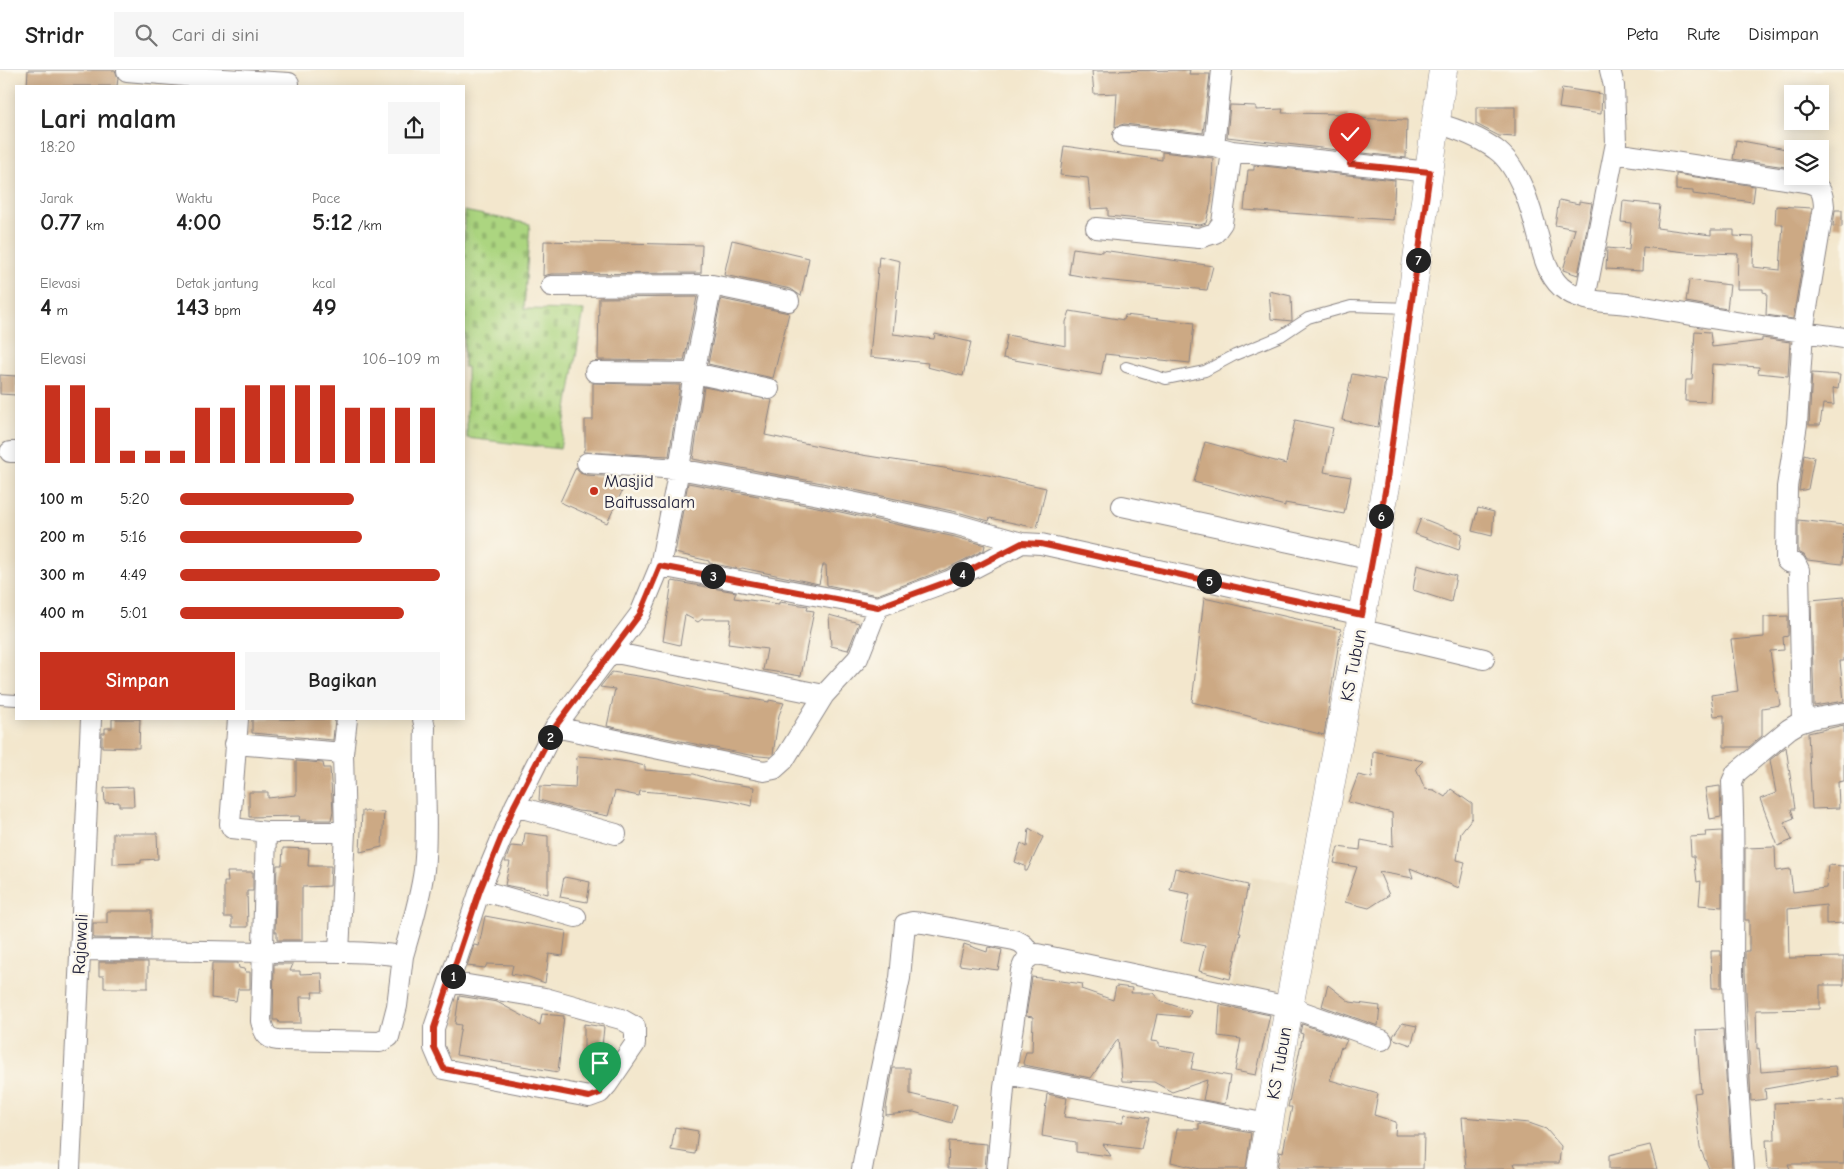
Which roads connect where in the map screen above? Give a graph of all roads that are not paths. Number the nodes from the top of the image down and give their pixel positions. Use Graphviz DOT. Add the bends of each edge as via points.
graph roads {
  1 [pos="1222,70"];
  2 [pos="1443,70"];
  3 [pos="1610,70"];
  4 [pos="127,76"];
  5 [pos="290,83"];
  6 [pos="1436,123"];
  7 [pos="1122,136"];
  8 [pos="1223,149"];
  9 [pos="1614,153"];
  10 [pos="1430,172"];
  11 [pos="1096,228"];
  12 [pos="712,285"];
  13 [pos="551,286"];
  14 [pos="1585,298"];
  15 [pos="789,301"];
  16 [pos="1411,308"];
  17 [pos="1803,332"];
  18 [pos="1844,338"];
  19 [pos="1126,367"];
  20 [pos="596,372"];
  21 [pos="694,373"];
  22 [pos="769,389"];
  23 [pos="587,463"];
  24 [pos="679,469"];
  25 [pos="1122,506"];
  26 [pos="1022,543"];
  27 [pos="1373,560"];
  28 [pos="660,566"];
  29 [pos="878,607"];
  30 [pos="1361,624"];
  31 [pos="612,652"];
  32 [pos="1484,659"];
  33 [pos="824,695"];
  34 [pos="0,699"];
  35 [pos="15,700"];
  36 [pos="1844,713"];
  37 [pos="91,720"];
  38 [pos="238,720"];
  39 [pos="347,720"];
  40 [pos="423,720"];
  41 [pos="1802,722"];
  42 [pos="555,727"];
  43 [pos="235,744"];
  44 [pos="343,753"];
  45 [pos="514,806"];
  46 [pos="266,832"];
  47 [pos="345,832"];
  48 [pos="616,834"];
  49 [pos="480,890"];
  50 [pos="576,917"];
  51 [pos="80,950"];
  52 [pos="262,952"];
  53 [pos="339,952"];
  54 [pos="403,956"];
  55 [pos="1030,956"];
  56 [pos="450,982"];
  57 [pos="1289,1007"];
  58 [pos="1382,1040"];
  59 [pos="1006,1074"];
  60 [pos="1268,1124"];
  61 [pos="70,1169"];
  62 [pos="862,1169"];
  63 [pos="997,1169"];
  64 [pos="1262,1169"];
  65 [pos="1744,1169"];
  1 -- 8 [label="street"];
  2 -- 6 [label="main road, KS Tubun"];
  3 -- 9 [label="street" via="1616,111"];
  4 -- 5 [label="street"];
  6 -- 10 [label="main road, KS Tubun"];
  6 -- 14 [label="street" via="1478,138 1497,150 1510,165 1524,192 1550,271 1562,287"];
  7 -- 8 [label="street"];
  8 -- 10 [label="street"];
  8 -- 11 [label="street" via="1222,223 1215,233 1199,238"];
  9 -- 14 [label="street"];
  9 -- 17 [label="street" via="1818,186 1824,206"];
  10 -- 16 [label="main road, KS Tubun"];
  12 -- 13 [label="street"];
  12 -- 15 [label="street"];
  12 -- 21 [label="street"];
  14 -- 17 [label="street" via="1594,302 1622,303"];
  16 -- 19 [label="lane" via="1351,306 1308,318 1281,336 1205,371 1166,379"];
  16 -- 27 [label="main road, KS Tubun"];
  17 -- 18 [label="street"];
  17 -- 41 [label="street" via="1797,424 1787,487 1786,534 1786,560 1796,564 1799,570"];
  20 -- 21 [label="street"];
  21 -- 22 [label="street"];
  21 -- 24 [label="street"];
  23 -- 24 [label="street"];
  24 -- 26 [label="street" via="949,523"];
  24 -- 28 [label="street"];
  25 -- 27 [label="street"];
  26 -- 29 [label="street" via="949,581"];
  26 -- 30 [label="street" via="1041,544"];
  27 -- 30 [label="main road, KS Tubun"];
  28 -- 29 [label="street"];
  28 -- 31 [label="street" via="640,614"];
  29 -- 33 [label="street" via="858,658"];
  30 -- 32 [label="street" via="1375,633"];
  30 -- 57 [label="main road, KS Tubun"];
  31 -- 33 [label="street"];
  31 -- 42 [label="street"];
  33 -- 42 [label="street" via="784,760 774,769 764,771"];
  34 -- 35 [label="lane"];
  36 -- 41 [label="street"];
  37 -- 51 [label="street, Rajawali"];
  38 -- 43 [label="street"];
  39 -- 44 [label="street"];
  40 -- 54 [label="street" via="424,869 420,898"];
  41 -- 65 [label="street" via="1736,773 1732,782 1734,991"];
  42 -- 45 [label="street"];
  43 -- 44 [label="street"];
  43 -- 46 [label="street" via="230,824 232,828"];
  44 -- 47 [label="street"];
  45 -- 48 [label="street"];
  45 -- 49 [label="street"];
  46 -- 47 [label="street"];
  46 -- 52 [label="street"];
  47 -- 53 [label="street"];
  49 -- 50 [label="street"];
  49 -- 56 [label="street"];
  51 -- 52 [label="street"];
  51 -- 61 [label="street, Rajawali"];
  52 -- 53 [label="street"];
  52 -- 54 [label="street" via="261,1021 266,1036 278,1040 385,1040 389,1037 397,1006"];
  53 -- 54 [label="street"];
  55 -- 57 [label="street" via="1037,954"];
  55 -- 59 [label="street" via="1021,971"];
  55 -- 62 [label="street" via="1022,942 923,923 905,924 900,978"];
  56 -- 56 [label="street" via="545,998 621,1019 635,1027 635,1044 607,1085 600,1093 589,1097 444,1069 434,1048 434,1028"];
  57 -- 58 [label="street"];
  57 -- 60 [label="main road, KS Tubun"];
  59 -- 60 [label="street"];
  59 -- 63 [label="street"];
  60 -- 64 [label="main road, KS Tubun"];
}
